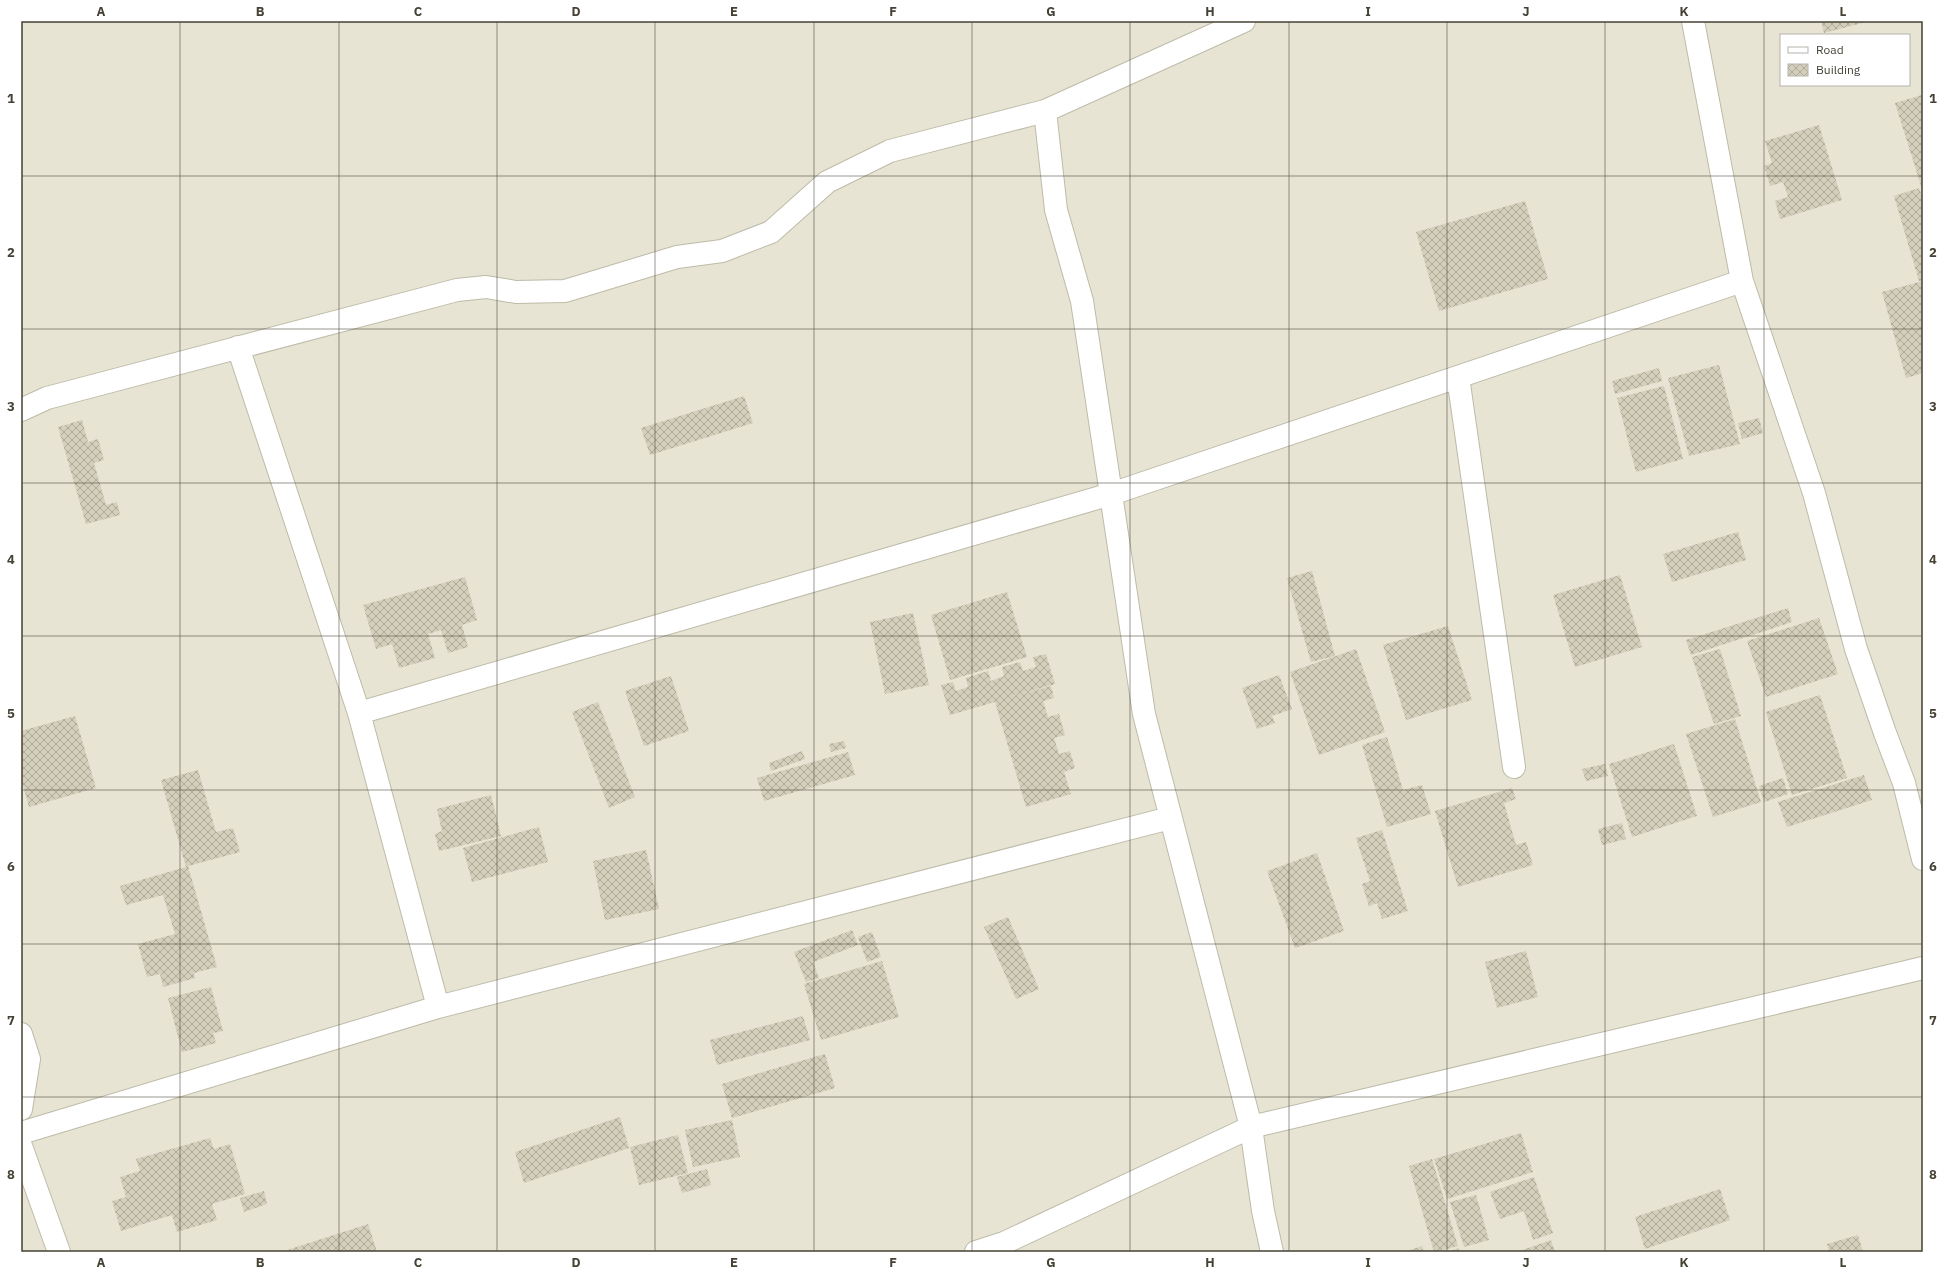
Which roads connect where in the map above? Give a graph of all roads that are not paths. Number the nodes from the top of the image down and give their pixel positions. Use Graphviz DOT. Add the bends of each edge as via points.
graph roads {
  1 [pos="1244,21"];
  2 [pos="1693,21"];
  3 [pos="1045,111"];
  4 [pos="1742,281"];
  5 [pos="238,347"];
  6 [pos="1458,377"];
  7 [pos="21,410"];
  8 [pos="1111,494"];
  9 [pos="359,713"];
  10 [pos="1514,767"];
  11 [pos="1170,818"];
  12 [pos="1923,859"];
  13 [pos="1923,968"];
  14 [pos="438,1007"];
  15 [pos="21,1034"];
  16 [pos="21,1109"];
  17 [pos="1251,1127"];
  18 [pos="21,1133"];
  19 [pos="21,1146"];
  20 [pos="59,1252"];
  21 [pos="976,1252"];
  22 [pos="1272,1252"];
  1 -- 3 [label="street"];
  2 -- 4 [label="street"];
  3 -- 5 [label="street" via="890,150 827,182 771,232 722,251 677,257 565,291 516,292 486,287 457,290"];
  3 -- 8 [label="street" via="1056,210 1082,301"];
  4 -- 6 [label="street"];
  4 -- 12 [label="street" via="1814,493 1856,649 1904,783"];
  5 -- 7 [label="street" via="47,398"];
  5 -- 9 [label="street"];
  6 -- 8 [label="street"];
  6 -- 10 [label="street"];
  8 -- 9 [label="street"];
  8 -- 11 [label="street" via="1144,714"];
  9 -- 14 [label="street"];
  11 -- 14 [label="street"];
  11 -- 17 [label="street"];
  13 -- 17 [label="street"];
  14 -- 18 [label="street"];
  15 -- 16 [label="street" via="29,1059"];
  17 -- 21 [label="street" via="1004,1243"];
  17 -- 22 [label="street" via="1263,1211"];
  19 -- 20 [label="street"];
}
